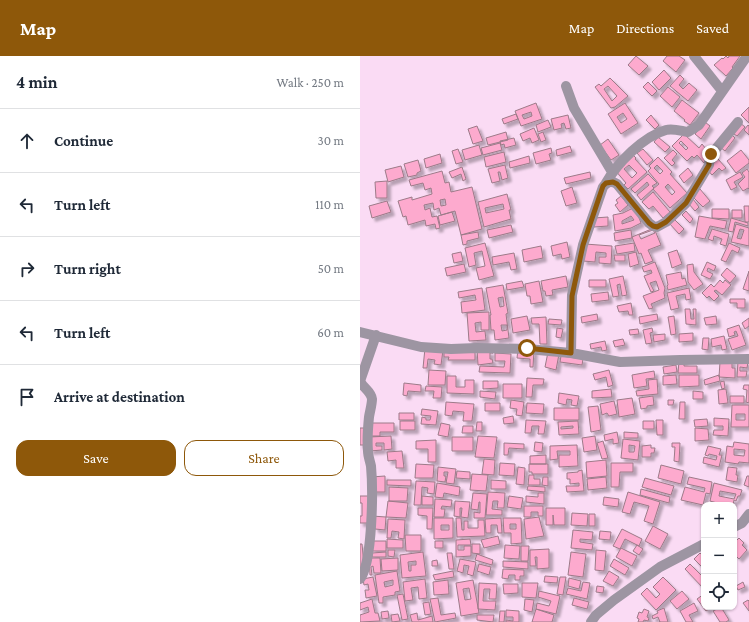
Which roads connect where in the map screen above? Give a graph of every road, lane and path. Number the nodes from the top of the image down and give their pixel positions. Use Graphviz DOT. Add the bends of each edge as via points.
graph roads {
  1 [pos="694,56"];
  2 [pos="746,56"];
  3 [pos="566,86"];
  4 [pos="722,91"];
  5 [pos="738,122"];
  6 [pos="612,172"];
  7 [pos="606,183"];
  8 [pos="360,332"];
  9 [pos="376,336"];
  10 [pos="571,353"];
  11 [pos="749,359"];
  12 [pos="749,514"];
  13 [pos="737,526"];
  14 [pos="701,546"];
  15 [pos="360,578"];
  16 [pos="591,622"];
  1 -- 4 [label="street"];
  2 -- 4 [label="street"];
  3 -- 6 [label="street" via="574,108"];
  4 -- 6 [label="street" via="699,125 688,132 668,129 657,133 626,156"];
  5 -- 7 [label="street" via="710,156 709,165 686,203 657,227 649,223 617,184"];
  6 -- 7 [label="street"];
  7 -- 10 [label="street" via="583,245 572,296"];
  8 -- 9 [label="street"];
  9 -- 10 [label="street" via="421,347 527,348"];
  9 -- 15 [label="street" via="360,381 370,392 372,399 368,451 372,504 366,565"];
  10 -- 11 [label="street" via="620,362"];
  12 -- 13 [label="street"];
  14 -- 16 [label="street" via="660,567 614,600"];
}
